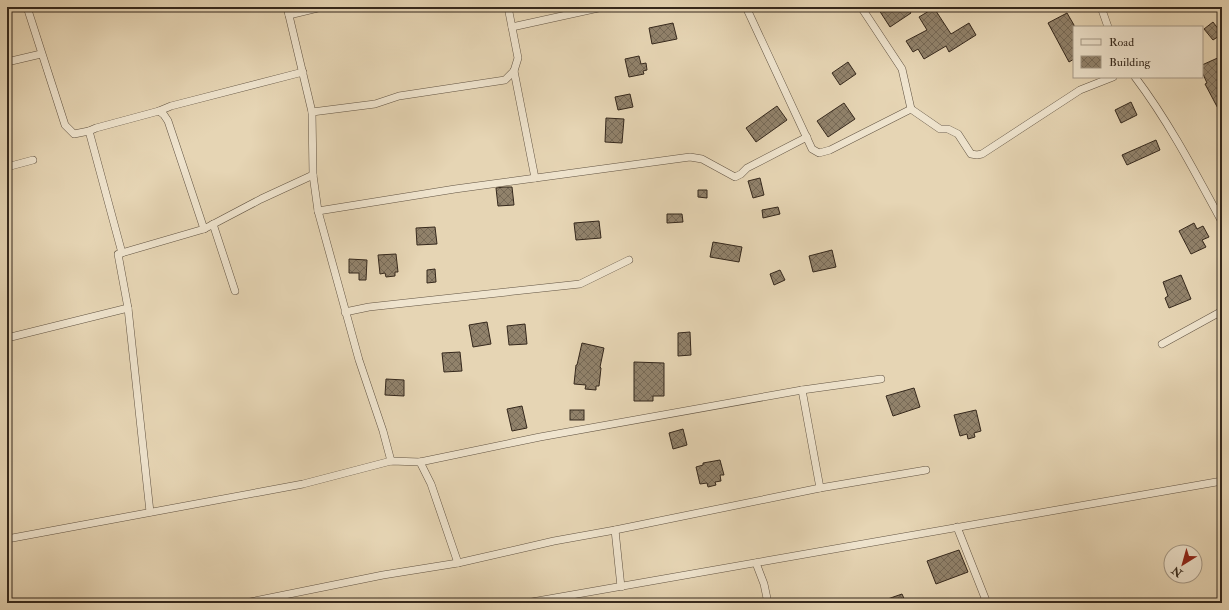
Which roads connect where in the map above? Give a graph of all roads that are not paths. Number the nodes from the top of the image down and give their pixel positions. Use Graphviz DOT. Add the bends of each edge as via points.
graph roads {
  1 [pos="27,7"];
  2 [pos="322,7"];
  3 [pos="508,7"];
  4 [pos="603,7"];
  5 [pos="746,7"];
  6 [pos="861,7"];
  7 [pos="1101,7"];
  8 [pos="288,11"];
  9 [pos="1108,26"];
  10 [pos="512,27"];
  11 [pos="41,54"];
  12 [pos="7,62"];
  13 [pos="514,71"];
  14 [pos="303,72"];
  15 [pos="1110,78"];
  16 [pos="1136,78"];
  17 [pos="911,109"];
  18 [pos="158,111"];
  19 [pos="312,112"];
  20 [pos="89,131"];
  21 [pos="807,137"];
  22 [pos="33,160"];
  23 [pos="7,167"];
  24 [pos="313,175"];
  25 [pos="535,178"];
  26 [pos="318,211"];
  27 [pos="1222,222"];
  28 [pos="213,224"];
  29 [pos="204,229"];
  30 [pos="122,253"];
  31 [pos="629,260"];
  32 [pos="235,291"];
  33 [pos="128,308"];
  34 [pos="1222,311"];
  35 [pos="345,312"];
  36 [pos="7,338"];
  37 [pos="1162,344"];
  38 [pos="881,379"];
  39 [pos="802,390"];
  40 [pos="391,461"];
  41 [pos="420,462"];
  42 [pos="926,470"];
  43 [pos="1222,481"];
  44 [pos="820,488"];
  45 [pos="150,512"];
  46 [pos="957,527"];
  47 [pos="615,530"];
  48 [pos="7,539"];
  49 [pos="458,563"];
  50 [pos="756,563"];
  51 [pos="621,587"];
  52 [pos="245,603"];
  53 [pos="526,603"];
  54 [pos="768,603"];
  55 [pos="987,603"];
  1 -- 11 [label="street"];
  2 -- 8 [label="street"];
  3 -- 10 [label="street"];
  4 -- 10 [label="street"];
  5 -- 21 [label="street"];
  6 -- 17 [label="street" via="902,69"];
  7 -- 9 [label="street"];
  8 -- 14 [label="street"];
  10 -- 13 [label="street" via="518,58"];
  11 -- 12 [label="street"];
  11 -- 20 [label="street" via="65,125 74,134"];
  13 -- 19 [label="street" via="506,80 399,96 376,104"];
  13 -- 25 [label="street"];
  14 -- 18 [label="street"];
  14 -- 19 [label="street"];
  15 -- 17 [label="street" via="1080,90 977,155 971,154 958,134 948,128 940,128"];
  16 -- 27 [label="street" via="1187,157"];
  17 -- 21 [label="street" via="830,150 819,153 812,149"];
  18 -- 20 [label="street"];
  18 -- 29 [label="street" via="168,121"];
  19 -- 24 [label="street"];
  20 -- 30 [label="street"];
  21 -- 25 [label="street" via="747,168 734,178 702,159 690,157"];
  22 -- 23 [label="street"];
  24 -- 26 [label="street"];
  24 -- 28 [label="street"];
  25 -- 26 [label="street"];
  26 -- 35 [label="street"];
  28 -- 29 [label="street"];
  28 -- 32 [label="street"];
  29 -- 30 [label="street"];
  30 -- 33 [label="street" via="118,254"];
  31 -- 35 [label="street" via="580,284 370,307"];
  33 -- 36 [label="street"];
  33 -- 45 [label="street"];
  34 -- 37 [label="street"];
  35 -- 40 [label="street"];
  38 -- 39 [label="street"];
  39 -- 41 [label="street" via="540,437"];
  39 -- 44 [label="street"];
  40 -- 41 [label="street"];
  40 -- 45 [label="street" via="303,484"];
  41 -- 49 [label="street" via="431,484"];
  42 -- 44 [label="street"];
  43 -- 46 [label="street"];
  44 -- 47 [label="street"];
  45 -- 48 [label="street"];
  46 -- 50 [label="street"];
  46 -- 55 [label="street"];
  47 -- 49 [label="street"];
  47 -- 51 [label="street"];
  49 -- 52 [label="street" via="383,574"];
  50 -- 51 [label="street"];
  50 -- 54 [label="street"];
  51 -- 53 [label="street"];
}
